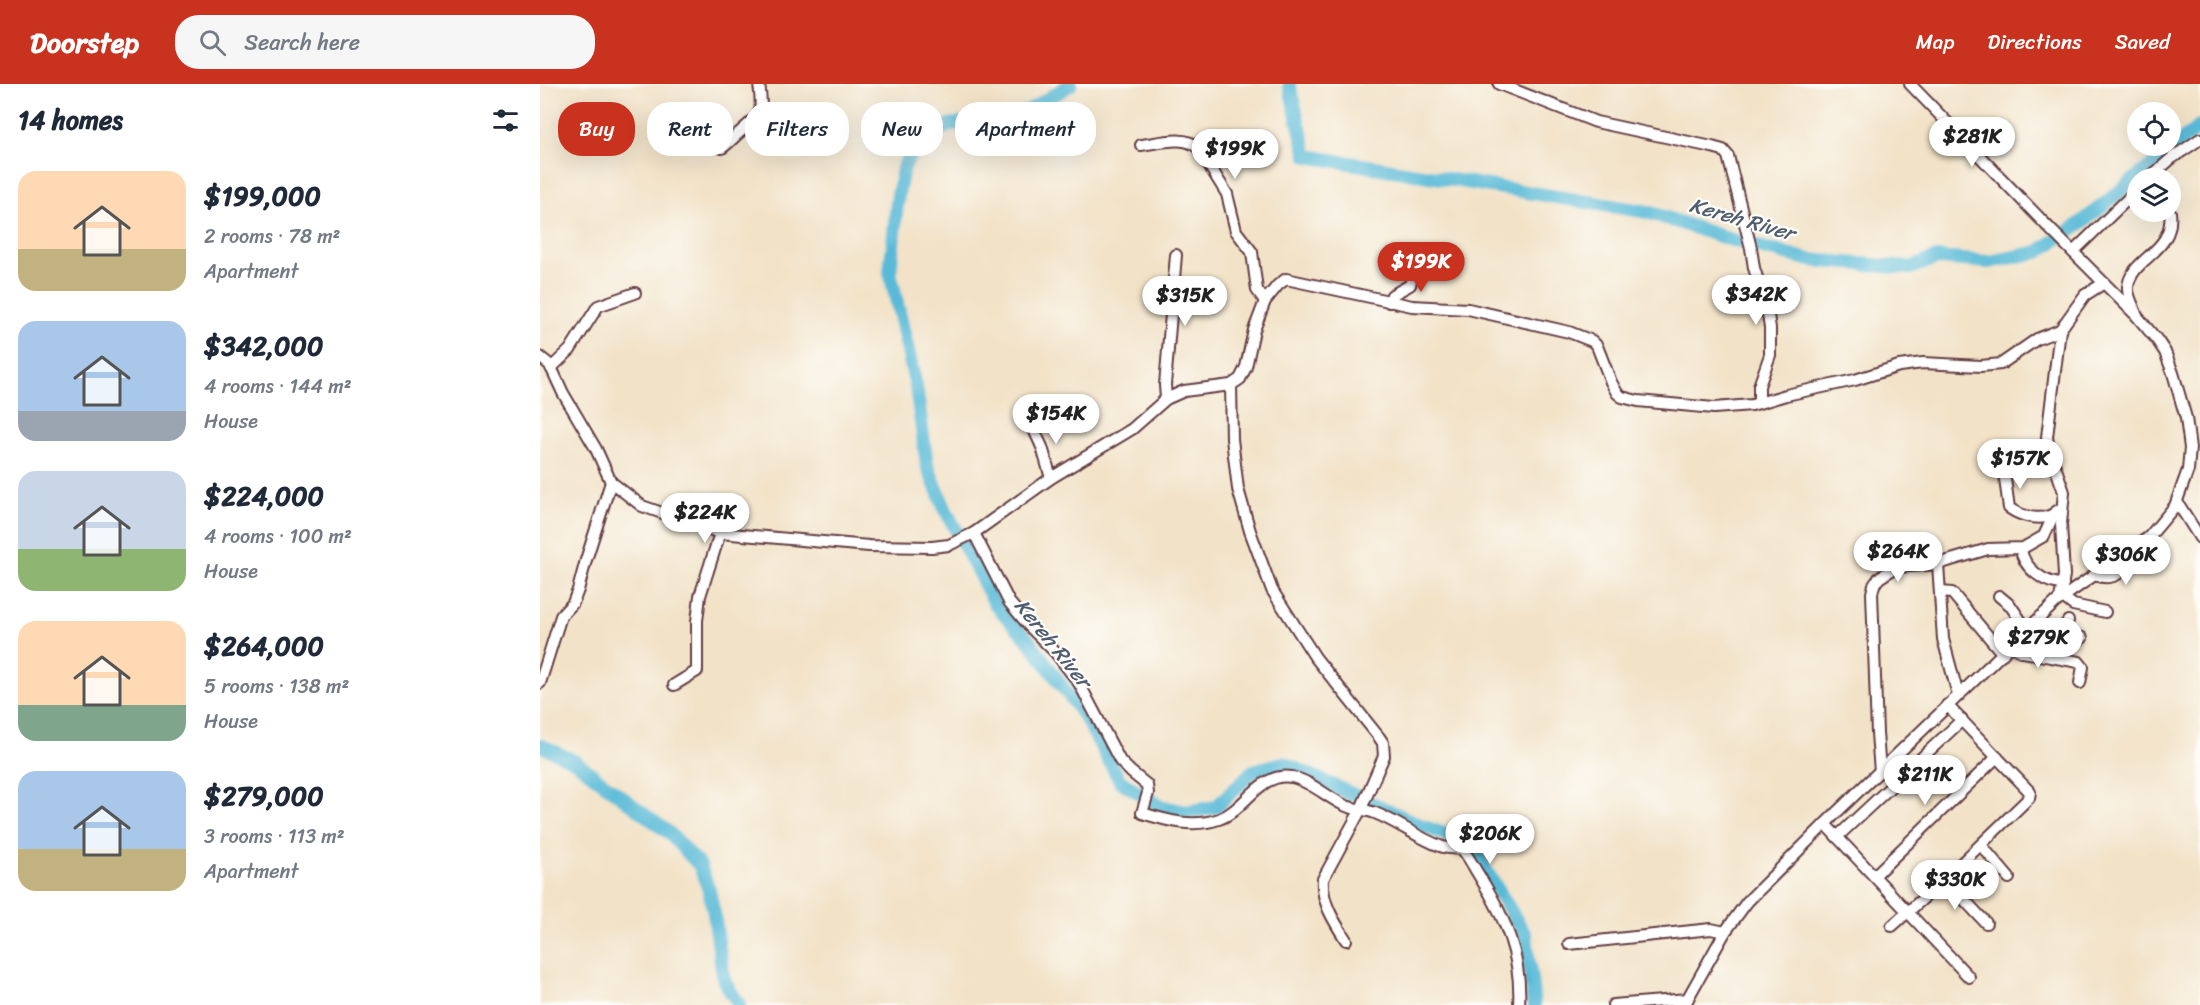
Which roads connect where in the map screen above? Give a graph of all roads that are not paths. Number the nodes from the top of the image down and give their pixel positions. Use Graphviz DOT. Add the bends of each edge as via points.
graph roads {
  1 [pos="759,84"];
  2 [pos="1499,84"];
  3 [pos="1910,84"];
  4 [pos="2200,139"];
  5 [pos="733,140"];
  6 [pos="1142,145"];
  7 [pos="2160,168"];
  8 [pos="2127,200"];
  9 [pos="2172,222"];
  10 [pos="2073,252"];
  11 [pos="1176,255"];
  12 [pos="1415,265"];
  13 [pos="2104,283"];
  14 [pos="635,293"];
  15 [pos="1266,301"];
  16 [pos="1389,302"];
  17 [pos="2136,315"];
  18 [pos="2060,330"];
  19 [pos="540,357"];
  20 [pos="551,368"];
  21 [pos="1230,385"];
  22 [pos="1166,399"];
  23 [pos="1759,402"];
  24 [pos="1031,423"];
  25 [pos="2001,450"];
  26 [pos="1051,478"];
  27 [pos="611,482"];
  28 [pos="2177,502"];
  29 [pos="2062,503"];
  30 [pos="2054,514"];
  31 [pos="720,533"];
  32 [pos="966,537"];
  33 [pos="2200,538"];
  34 [pos="2020,549"];
  35 [pos="1938,564"];
  36 [pos="2063,584"];
  37 [pos="1941,592"];
  38 [pos="1999,596"];
  39 [pos="2062,598"];
  40 [pos="2105,612"];
  41 [pos="2068,621"];
  42 [pos="2029,628"];
  43 [pos="2061,634"];
  44 [pos="2082,638"];
  45 [pos="2007,650"];
  46 [pos="540,683"];
  47 [pos="2080,683"];
  48 [pos="674,685"];
  49 [pos="1958,695"];
  50 [pos="1947,705"];
  51 [pos="1962,720"];
  52 [pos="1997,757"];
  53 [pos="1880,772"];
  54 [pos="1364,803"];
  55 [pos="1825,824"];
  56 [pos="1837,837"];
  57 [pos="1981,845"];
  58 [pos="1874,876"];
  59 [pos="2009,878"];
  60 [pos="1945,879"];
  61 [pos="1907,913"];
  62 [pos="1986,923"];
  63 [pos="1892,926"];
  64 [pos="1725,932"];
  65 [pos="1346,940"];
  66 [pos="1569,945"];
  67 [pos="1969,977"];
  68 [pos="1686,1002"];
  69 [pos="1519,1005"];
  70 [pos="1613,1005"];
  1 -- 5 [label="street" via="758,117"];
  2 -- 23 [label="street" via="1596,122 1723,150 1729,160 1771,332"];
  3 -- 10 [label="street"];
  4 -- 7 [label="street"];
  6 -- 15 [label="street" via="1185,141 1199,148 1227,194 1236,231 1252,252 1257,290"];
  8 -- 10 [label="street"];
  9 -- 17 [label="street" via="2164,242 2142,263 2130,282 2129,294"];
  10 -- 13 [label="street"];
  11 -- 22 [label="street"];
  12 -- 16 [label="street" via="1410,285"];
  13 -- 17 [label="street"];
  13 -- 18 [label="street" via="2085,295"];
  14 -- 20 [label="street" via="598,306 570,350"];
  15 -- 16 [label="street" via="1286,279"];
  15 -- 21 [label="street" via="1254,330 1244,374"];
  16 -- 23 [label="street" via="1468,309 1583,337 1597,346 1614,389 1628,399 1714,408"];
  17 -- 28 [label="street" via="2165,352 2186,418 2189,465"];
  18 -- 23 [label="street" via="2037,339 1997,365 1899,366 1839,385"];
  18 -- 29 [label="street" via="2047,437 2064,492"];
  19 -- 20 [label="street"];
  20 -- 27 [label="street"];
  21 -- 22 [label="street" via="1184,391"];
  21 -- 54 [label="street" via="1238,489 1272,590 1315,657 1383,743 1384,756"];
  22 -- 26 [label="street" via="1132,429"];
  24 -- 26 [label="street"];
  25 -- 30 [label="street" via="2009,508 2029,516 2046,518"];
  26 -- 32 [label="street"];
  27 -- 31 [label="street" via="642,506"];
  27 -- 46 [label="street" via="578,591 558,624"];
  28 -- 33 [label="street"];
  28 -- 39 [label="street" via="2149,537"];
  29 -- 30 [label="street"];
  29 -- 36 [label="street"];
  30 -- 34 [label="street" via="2044,536"];
  31 -- 32 [label="street" via="889,547 932,547"];
  31 -- 48 [label="street" via="700,596 697,671"];
  32 -- 54 [label="street" via="1009,602 1078,682 1120,761 1145,783 1148,793 1142,813 1186,824 1205,823 1230,813 1264,783 1286,777 1304,782 1347,806"];
  34 -- 35 [label="street" via="1988,549"];
  34 -- 36 [label="street" via="2040,578"];
  35 -- 37 [label="street"];
  35 -- 53 [label="street" via="1896,567 1872,588"];
  36 -- 39 [label="street"];
  37 -- 45 [label="street" via="1952,593"];
  37 -- 49 [label="street" via="1945,650"];
  38 -- 42 [label="street"];
  39 -- 40 [label="street" via="2073,605"];
  39 -- 42 [label="street"];
  41 -- 43 [label="street"];
  42 -- 43 [label="street" via="2050,636"];
  42 -- 45 [label="street"];
  43 -- 44 [label="street"];
  45 -- 47 [label="street" via="2079,662 2083,667"];
  45 -- 49 [label="street"];
  49 -- 50 [label="street"];
  50 -- 51 [label="street"];
  50 -- 53 [label="street"];
  51 -- 52 [label="street"];
  51 -- 56 [label="street"];
  52 -- 57 [label="street" via="2030,795"];
  52 -- 58 [label="street"];
  53 -- 55 [label="street"];
  54 -- 65 [label="street" via="1323,882 1330,913"];
  54 -- 69 [label="street" via="1439,846 1464,851 1492,896 1513,942"];
  55 -- 56 [label="street"];
  55 -- 64 [label="street" via="1747,902"];
  56 -- 58 [label="street"];
  57 -- 59 [label="street"];
  57 -- 60 [label="street"];
  58 -- 61 [label="street"];
  60 -- 61 [label="street"];
  60 -- 62 [label="street"];
  61 -- 63 [label="street"];
  61 -- 67 [label="street"];
  64 -- 66 [label="street" via="1711,929"];
  64 -- 68 [label="street"];
  68 -- 70 [label="street"];
}
